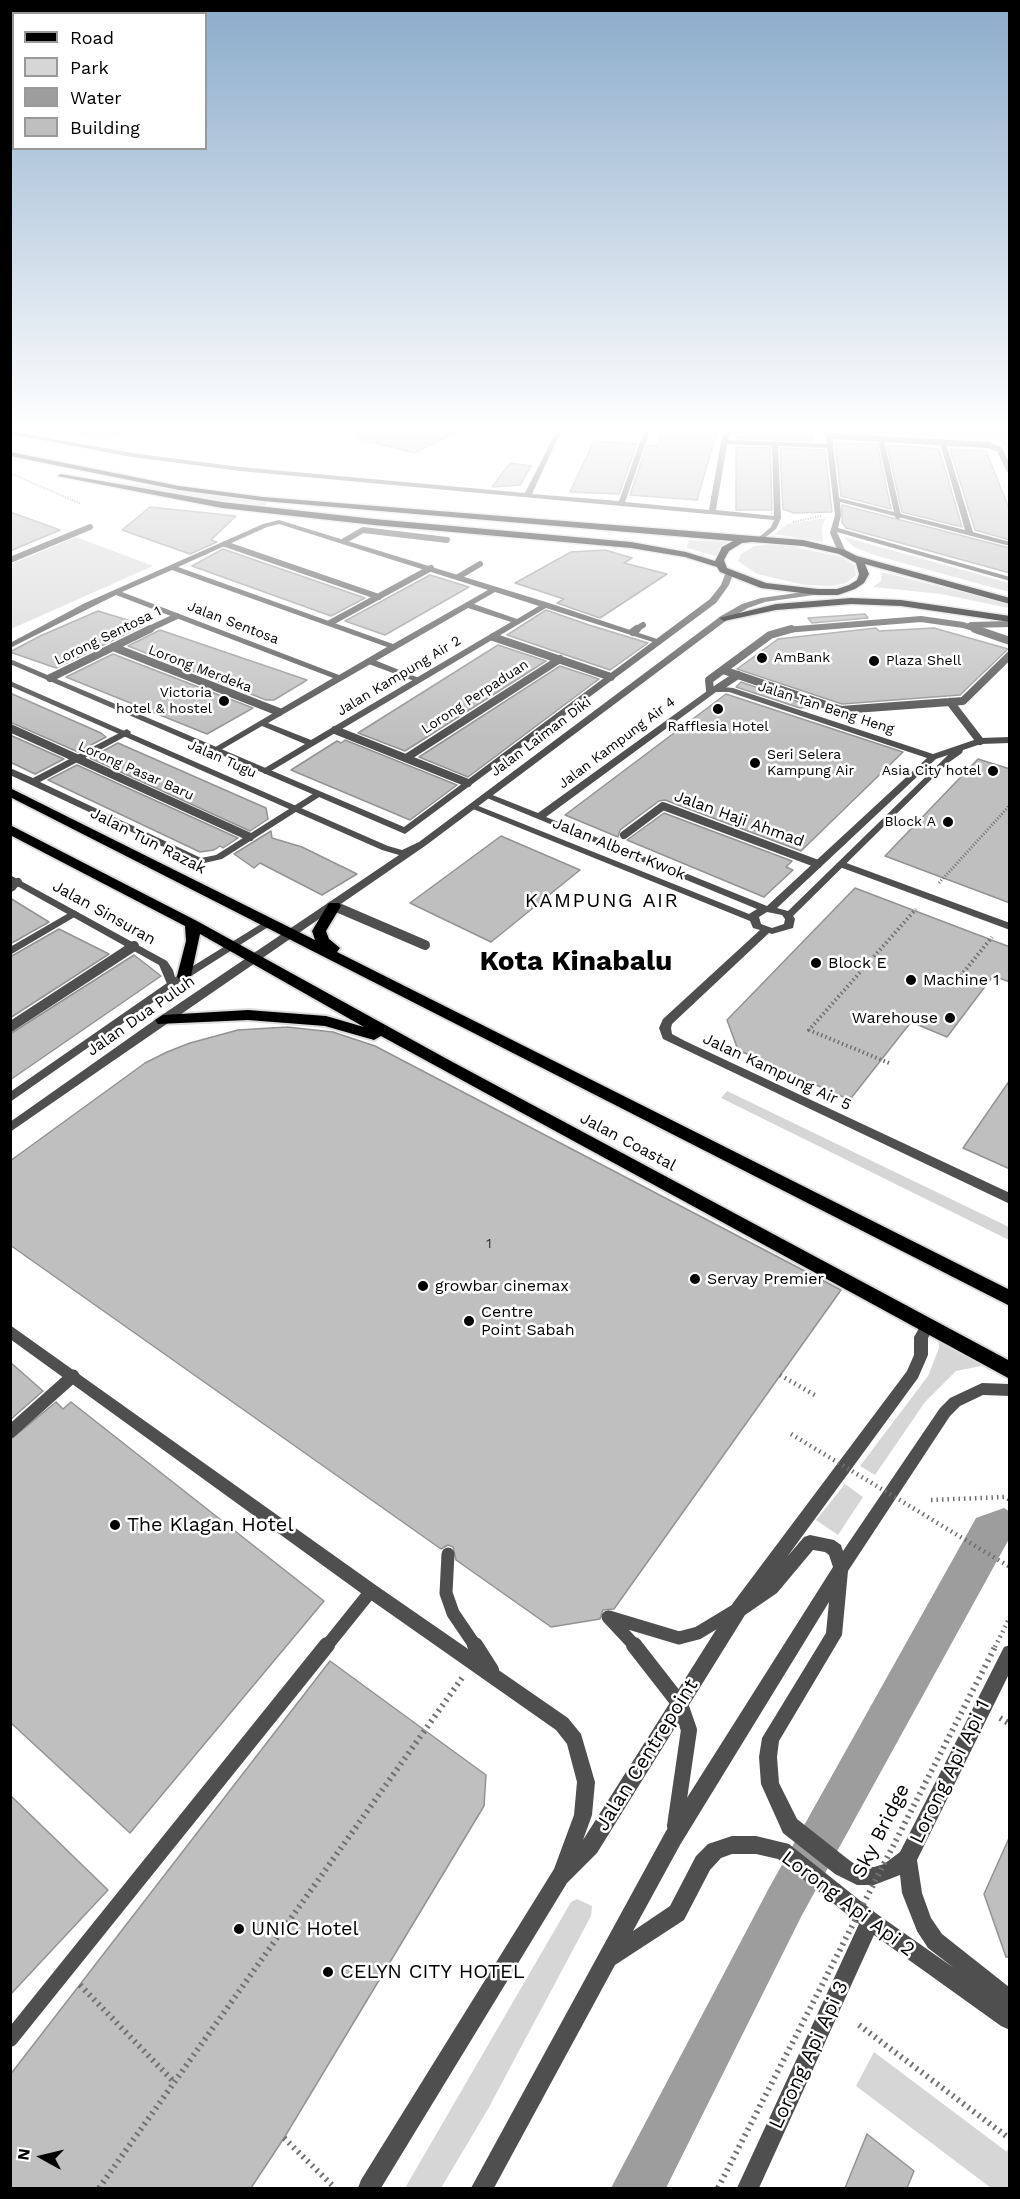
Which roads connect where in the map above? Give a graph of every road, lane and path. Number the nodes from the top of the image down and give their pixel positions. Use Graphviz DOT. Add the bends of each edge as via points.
graph roads {
  1 [pos="74,534"];
  2 [pos="247,534"];
  3 [pos="321,534"];
  4 [pos="357,534"];
  5 [pos="393,534"];
  6 [pos="504,534"];
  7 [pos="674,534"];
  8 [pos="767,534"];
  9 [pos="835,534"];
  10 [pos="849,534"];
  11 [pos="970,534"];
  12 [pos="762,538"];
  13 [pos="447,540"];
  14 [pos="750,540"];
  15 [pos="344,541"];
  16 [pos="225,544"];
  17 [pos="1010,544"];
  18 [pos="842,552"];
  19 [pos="856,559"];
  20 [pos="10,561"];
  21 [pos="480,564"];
  22 [pos="720,565"];
  23 [pos="173,568"];
  24 [pos="431,568"];
  25 [pos="729,574"];
  26 [pos="458,577"];
  27 [pos="1010,579"];
  28 [pos="495,589"];
  29 [pos="818,592"];
  30 [pos="838,592"];
  31 [pos="117,593"];
  32 [pos="379,597"];
  33 [pos="1010,601"];
  34 [pos="468,605"];
  35 [pos="546,605"];
  36 [pos="177,616"];
  37 [pos="1010,617"];
  38 [pos="724,618"];
  39 [pos="518,622"];
  40 [pos="330,623"];
  41 [pos="1010,624"];
  42 [pos="48,625"];
  43 [pos="643,625"];
  44 [pos="963,626"];
  45 [pos="633,632"];
  46 [pos="493,636"];
  47 [pos="10,637"];
  48 [pos="659,641"];
  49 [pos="1010,641"];
  50 [pos="10,646"];
  51 [pos="394,646"];
  52 [pos="113,647"];
  53 [pos="1010,655"];
  54 [pos="560,659"];
  55 [pos="10,661"];
  56 [pos="369,661"];
  57 [pos="723,670"];
  58 [pos="738,675"];
  59 [pos="611,677"];
  60 [pos="50,678"];
  61 [pos="340,678"];
  62 [pos="420,680"];
  63 [pos="10,682"];
  64 [pos="714,689"];
  65 [pos="950,702"];
  66 [pos="279,712"];
  67 [pos="261,723"];
  68 [pos="10,728"];
  69 [pos="335,730"];
  70 [pos="127,732"];
  71 [pos="1010,740"];
  72 [pos="975,742"];
  73 [pos="312,744"];
  74 [pos="216,749"];
  75 [pos="406,758"];
  76 [pos="933,758"];
  77 [pos="77,759"];
  78 [pos="10,771"];
  79 [pos="266,771"];
  80 [pos="33,782"];
  81 [pos="468,783"];
  82 [pos="10,792"];
  83 [pos="319,794"];
  84 [pos="488,796"];
  85 [pos="1010,805"];
  86 [pos="298,807"];
  87 [pos="473,807"];
  88 [pos="539,817"];
  89 [pos="417,823"];
  90 [pos="10,829"];
  91 [pos="624,835"];
  92 [pos="250,837"];
  93 [pos="422,844"];
  94 [pos="818,864"];
  95 [pos="841,864"];
  96 [pos="13,882"];
  97 [pos="927,896"];
  98 [pos="334,906"];
  99 [pos="768,909"];
  100 [pos="74,913"];
  101 [pos="788,916"];
  102 [pos="753,919"];
  103 [pos="269,922"];
  104 [pos="192,924"];
  105 [pos="1006,926"];
  106 [pos="766,930"];
  107 [pos="293,933"];
  108 [pos="425,945"];
  109 [pos="134,946"];
  110 [pos="228,946"];
  111 [pos="10,952"];
  112 [pos="252,959"];
  113 [pos="378,976"];
  114 [pos="178,980"];
  115 [pos="955,983"];
  116 [pos="163,1020"];
  117 [pos="10,1027"];
  118 [pos="441,1063"];
  119 [pos="889,1064"];
  120 [pos="10,1098"];
  121 [pos="10,1128"];
  122 [pos="1010,1199"];
  123 [pos="1010,1299"];
  124 [pos="927,1327"];
  125 [pos="10,1331"];
  126 [pos="1010,1371"];
  127 [pos="780,1375"];
  128 [pos="73,1376"];
  129 [pos="1010,1390"];
  130 [pos="818,1396"];
  131 [pos="10,1432"];
  132 [pos="791,1434"];
  133 [pos="931,1500"];
  134 [pos="1010,1500"];
  135 [pos="448,1554"];
  136 [pos="1010,1567"];
  137 [pos="838,1573"];
  138 [pos="371,1592"];
  139 [pos="739,1609"];
  140 [pos="1010,1617"];
  141 [pos="1010,1653"];
  142 [pos="473,1662"];
  143 [pos="496,1678"];
  144 [pos="680,1704"];
  145 [pos="673,1838"];
  146 [pos="907,1858"];
  147 [pos="560,1876"];
  148 [pos="870,1921"];
  149 [pos="610,1958"];
  150 [pos="66,1971"];
  151 [pos="1009,2020"];
  152 [pos="859,2025"];
  153 [pos="10,2039"];
  154 [pos="174,2082"];
  155 [pos="284,2139"];
  156 [pos="1010,2139"];
  157 [pos="99,2188"];
  158 [pos="335,2188"];
  159 [pos="369,2188"];
  160 [pos="482,2188"];
  161 [pos="718,2188"];
  162 [pos="748,2188"];
  1 -- 20 [label="lane"];
  2 -- 16 [label="street"];
  3 -- 15 [label="street"];
  4 -- 15 [label="lane"];
  5 -- 13 [label="lane"];
  6 -- 22 [label="main road" via="631,545"];
  7 -- 14 [label="main road"];
  8 -- 12 [label="street"];
  9 -- 18 [label="street"];
  10 -- 27 [label="street"];
  11 -- 17 [label="street"];
  12 -- 14 [label="main road"];
  12 -- 18 [label="main road"];
  14 -- 22 [label="main road" via="725,549"];
  15 -- 24 [label="street"];
  16 -- 23 [label="street"];
  16 -- 32 [label="lane"];
  18 -- 19 [label="main road"];
  19 -- 30 [label="main road" via="864,568 861,581"];
  19 -- 33 [label="main road"];
  21 -- 26 [label="lane"];
  22 -- 25 [label="main road"];
  23 -- 31 [label="street"];
  23 -- 40 [label="street, Jalan Sentosa"];
  24 -- 26 [label="street"];
  24 -- 32 [label="lane"];
  25 -- 29 [label="main road" via="764,586"];
  25 -- 48 [label="street, Jalan Laiman Diki" via="713,601"];
  26 -- 28 [label="street"];
  28 -- 34 [label="street, Jalan Kampung Air 2"];
  28 -- 35 [label="street"];
  29 -- 30 [label="main road"];
  29 -- 38 [label="street, Jalan Laiman Diki" via="764,600"];
  30 -- 37 [label="main road" via="916,597"];
  31 -- 36 [label="street, Jalan Sentosa"];
  31 -- 42 [label="street"];
  32 -- 40 [label="lane"];
  34 -- 39 [label="street"];
  34 -- 51 [label="street, Jalan Kampung Air 2"];
  35 -- 39 [label="street, Jalan Kampung Air 2"];
  35 -- 45 [label="street"];
  36 -- 52 [label="lane, Lorong Sentosa 1"];
  36 -- 61 [label="street, Jalan Sentosa"];
  37 -- 38 [label="main road" via="901,603 851,601 776,607"];
  38 -- 84 [label="street, Jalan Laiman Diki"];
  39 -- 46 [label="street, Jalan Kampung Air 2"];
  40 -- 51 [label="street, Jalan Sentosa"];
  41 -- 44 [label="lane"];
  42 -- 47 [label="street"];
  42 -- 50 [label="street"];
  43 -- 45 [label="lane"];
  44 -- 49 [label="lane"];
  44 -- 57 [label="lane" via="915,619 794,628 770,635"];
  45 -- 48 [label="street"];
  46 -- 54 [label="lane"];
  46 -- 62 [label="street, Jalan Kampung Air 2"];
  48 -- 59 [label="street, Jalan Laiman Diki"];
  51 -- 56 [label="street, Jalan Kampung Air 2"];
  52 -- 60 [label="lane, Lorong Sentosa 1"];
  52 -- 66 [label="lane, Lorong Merdeka"];
  53 -- 65 [label="lane" via="963,700"];
  54 -- 59 [label="lane"];
  54 -- 75 [label="lane, Lorong Perpaduan"];
  55 -- 60 [label="street, Jalan Tugu"];
  56 -- 61 [label="street, Jalan Kampung Air 2"];
  56 -- 62 [label="street"];
  57 -- 58 [label="lane"];
  57 -- 64 [label="lane" via="709,680"];
  58 -- 64 [label="lane"];
  58 -- 65 [label="lane" via="841,710"];
  59 -- 81 [label="street, Jalan Laiman Diki"];
  60 -- 74 [label="street, Jalan Tugu"];
  61 -- 66 [label="street, Jalan Kampung Air 2"];
  62 -- 69 [label="street, Jalan Kampung Air 2"];
  63 -- 70 [label="street, Jalan Tugu"];
  64 -- 76 [label="street, Jalan Tan Beng Heng" via="730,690"];
  64 -- 88 [label="street, Jalan Kampung Air 4"];
  65 -- 72 [label="lane"];
  66 -- 67 [label="street, Jalan Kampung Air 2"];
  67 -- 73 [label="street"];
  67 -- 74 [label="street, Jalan Kampung Air 2"];
  68 -- 77 [label="lane, Lorong Pasar Baru"];
  69 -- 73 [label="street, Jalan Kampung Air 2"];
  69 -- 75 [label="lane"];
  70 -- 77 [label="street"];
  70 -- 86 [label="street, Jalan Tugu"];
  71 -- 72 [label="street"];
  72 -- 76 [label="street"];
  72 -- 95 [label="street" via="945,761"];
  73 -- 79 [label="street, Jalan Kampung Air 2"];
  74 -- 79 [label="street, Jalan Tugu"];
  75 -- 81 [label="lane"];
  76 -- 94 [label="street"];
  77 -- 80 [label="street"];
  77 -- 92 [label="lane, Lorong Pasar Baru"];
  78 -- 80 [label="street"];
  79 -- 83 [label="street, Jalan Tugu"];
  80 -- 92 [label="street" via="196,860 219,857"];
  81 -- 89 [label="street, Jalan Laiman Diki"];
  82 -- 103 [label="highway, Jalan Tun Razak"];
  83 -- 86 [label="street"];
  83 -- 89 [label="street, Jalan Tugu" via="405,831"];
  84 -- 87 [label="street, Jalan Laiman Diki"];
  84 -- 88 [label="street, Jalan Albert Kwok"];
  85 -- 97 [label="path"];
  86 -- 92 [label="street"];
  86 -- 93 [label="street, Jalan Tugu" via="394,851 403,853"];
  87 -- 93 [label="street, Jalan Laiman Diki"];
  87 -- 102 [label="street, Jalan Albert Kwok"];
  88 -- 99 [label="street, Jalan Albert Kwok"];
  90 -- 104 [label="highway"];
  91 -- 94 [label="lane, Jalan Haji Ahmad" via="663,806"];
  93 -- 98 [label="street, Jalan Laiman Diki"];
  94 -- 99 [label="street"];
  95 -- 97 [label="street"];
  95 -- 101 [label="street"];
  96 -- 100 [label="street, Jalan Sinsuran"];
  97 -- 105 [label="street"];
  97 -- 119 [label="path" via="809,1030"];
  98 -- 107 [label="street, Jalan Laiman Diki"];
  98 -- 108 [label="lane"];
  98 -- 113 [label="highway" via="322,923 322,941"];
  99 -- 101 [label="street, Jalan Albert Kwok"];
  99 -- 102 [label="street" via="756,912"];
  100 -- 109 [label="street, Jalan Sinsuran"];
  100 -- 111 [label="street"];
  101 -- 106 [label="street" via="786,928"];
  102 -- 106 [label="street, Jalan Albert Kwok"];
  103 -- 107 [label="highway, Jalan Coastal"];
  103 -- 110 [label="street, Jalan Dua Puluh"];
  104 -- 110 [label="highway"];
  104 -- 114 [label="highway" via="194,941"];
  105 -- 115 [label="path"];
  106 -- 122 [label="street, Jalan Kampung Air 5" via="667,1022 667,1036"];
  107 -- 112 [label="street, Jalan Dua Puluh"];
  107 -- 113 [label="highway, Jalan Coastal"];
  109 -- 114 [label="street, Jalan Sinsuran" via="163,963"];
  109 -- 117 [label="lane"];
  110 -- 112 [label="highway, Jalan Coastal"];
  110 -- 114 [label="street, Jalan Dua Puluh"];
  112 -- 116 [label="street, Jalan Dua Puluh"];
  112 -- 118 [label="highway, Jalan Coastal"];
  113 -- 123 [label="highway, Jalan Coastal"];
  114 -- 120 [label="street, Jalan Dua Puluh"];
  116 -- 118 [label="highway" via="248,1015 326,1021 369,1032"];
  116 -- 121 [label="street, Jalan Dua Puluh"];
  118 -- 124 [label="highway, Jalan Coastal"];
  124 -- 126 [label="highway, Jalan Coastal"];
  124 -- 139 [label="street, Jalan Centrepoint" via="913,1374"];
  125 -- 128 [label="street"];
  127 -- 130 [label="path"];
  128 -- 131 [label="lane"];
  128 -- 138 [label="street"];
  129 -- 137 [label="street" via="982,1389 955,1401"];
  132 -- 136 [label="path, bridge"];
  133 -- 134 [label="path"];
  135 -- 143 [label="lane" via="446,1593 453,1613"];
  137 -- 139 [label="street" via="840,1565 835,1550 810,1542 771,1588"];
  137 -- 145 [label="street"];
  137 -- 146 [label="street, Lorong Api Api 1" via="834,1635 771,1738 770,1784 790,1826 842,1868 857,1876 874,1876 888,1872"];
  138 -- 142 [label="street"];
  138 -- 150 [label="lane"];
  139 -- 144 [label="street, Jalan Centrepoint"];
  139 -- 144 [label="lane" via="698,1633 679,1638 608,1617"];
  140 -- 161 [label="path, Sky Bridge, bridge"];
  141 -- 146 [label="street, Lorong Api Api 1"];
  142 -- 143 [label="street"];
  142 -- 154 [label="path"];
  143 -- 147 [label="street" via="562,1724 575,1740 582,1760 586,1782 583,1815"];
  144 -- 145 [label="lane" via="689,1730"];
  144 -- 147 [label="street, Jalan Centrepoint" via="590,1846"];
  145 -- 149 [label="street"];
  146 -- 151 [label="street, Lorong Api Api 1" via="912,1893 924,1924 935,1941 1002,1994"];
  147 -- 159 [label="street, Jalan Centrepoint"];
  148 -- 149 [label="street, Lorong Api Api 2" via="782,1851 732,1845 715,1851 704,1863 677,1913"];
  148 -- 151 [label="street, Lorong Api Api 2"];
  148 -- 162 [label="street, Lorong Api Api 3"];
  149 -- 160 [label="street"];
  150 -- 153 [label="lane"];
  150 -- 154 [label="path"];
  152 -- 156 [label="path"];
  154 -- 157 [label="path"];
  155 -- 158 [label="path"];
}
